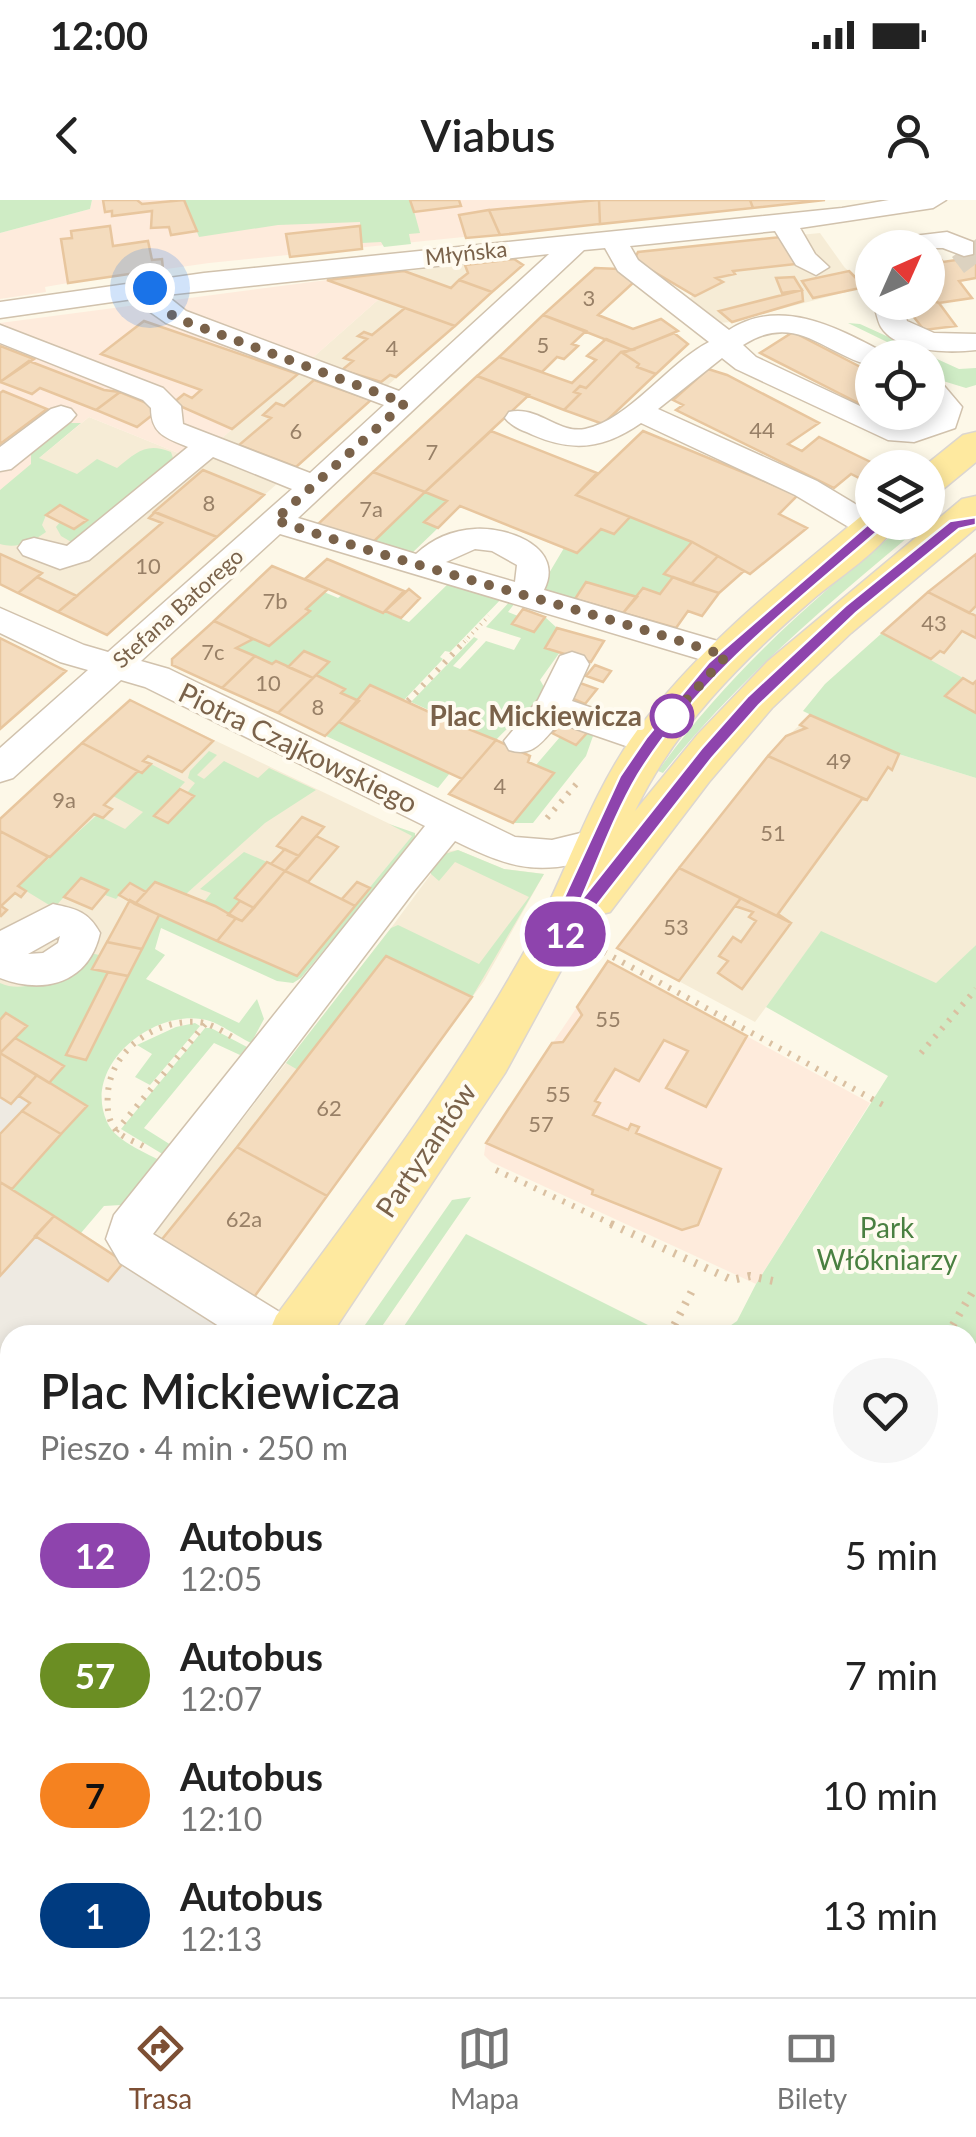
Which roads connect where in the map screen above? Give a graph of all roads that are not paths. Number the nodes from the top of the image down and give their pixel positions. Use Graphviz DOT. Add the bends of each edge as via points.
graph roads {
  1 [pos="932,200"];
  2 [pos="842,216"];
  3 [pos="783,222"];
  4 [pos="855,230"];
  5 [pos="613,239"];
  6 [pos="945,240"];
  7 [pos="576,243"];
  8 [pos="964,248"];
  9 [pos="816,267"];
  10 [pos="150,288"];
  11 [pos="855,311"];
  12 [pos="2,312"];
  13 [pos="892,320"];
  14 [pos="791,321"];
  15 [pos="728,342"];
  16 [pos="976,342"];
  17 [pos="855,349"];
  18 [pos="945,391"];
  19 [pos="976,400"];
  20 [pos="405,403"];
  21 [pos="638,410"];
  22 [pos="62,415"];
  23 [pos="520,418"];
  24 [pos="922,430"];
  25 [pos="888,431"];
  26 [pos="976,443"];
  27 [pos="209,445"];
  28 [pos="914,450"];
  29 [pos="0,462"];
  30 [pos="945,468"];
  31 [pos="314,486"];
  32 [pos="855,514"];
  33 [pos="969,518"];
  34 [pos="273,522"];
  35 [pos="859,540"];
  36 [pos="34,548"];
  37 [pos="0,619"];
  38 [pos="726,656"];
  39 [pos="116,664"];
  40 [pos="572,664"];
  41 [pos="552,707"];
  42 [pos="522,741"];
  43 [pos="652,742"];
  44 [pos="0,769"];
  45 [pos="450,822"];
  46 [pos="597,843"];
  47 [pos="0,950"];
  48 [pos="546,958"];
  49 [pos="0,959"];
  50 [pos="258,1325"];
  51 [pos="305,1325"];
  1 -- 2 [label="street, Młyńska"];
  2 -- 3 [label="street, Młyńska"];
  2 -- 4 [label="street"];
  3 -- 5 [label="street, Młyńska"];
  3 -- 9 [label="street"];
  5 -- 7 [label="street, Młyńska"];
  5 -- 15 [label="street" via="627,265"];
  6 -- 8 [label="street"];
  7 -- 10 [label="street, Młyńska"];
  7 -- 20 [label="street, Stefana Batorego"];
  10 -- 12 [label="street, Młyńska"];
  10 -- 20 [label="street" via="156,303 176,318"];
  11 -- 14 [label="street"];
  12 -- 27 [label="street" via="153,394 166,406 172,430"];
  13 -- 16 [label="street" via="914,337"];
  14 -- 15 [label="street" via="754,328"];
  14 -- 17 [label="street"];
  15 -- 21 [label="street" via="692,362"];
  15 -- 25 [label="street" via="746,364"];
  18 -- 19 [label="street"];
  20 -- 31 [label="street, Stefana Batorego"];
  21 -- 23 [label="street" via="585,439"];
  21 -- 32 [label="street"];
  22 -- 29 [label="street"];
  24 -- 25 [label="street"];
  25 -- 28 [label="street"];
  26 -- 30 [label="main road"];
  27 -- 31 [label="street"];
  27 -- 36 [label="street" via="86,548 60,558"];
  31 -- 34 [label="street, Stefana Batorego"];
  33 -- 48 [label="main road, Partyzantów" via="850,610 754,700"];
  34 -- 38 [label="street" via="413,571 520,591"];
  34 -- 39 [label="street, Stefana Batorego"];
  35 -- 38 [label="main road, Partyzantów"];
  37 -- 39 [label="street, Piotra Czajkowskiego" via="72,654"];
  38 -- 43 [label="main road, Partyzantów"];
  39 -- 44 [label="street, Stefana Batorego"];
  39 -- 45 [label="street, Piotra Czajkowskiego"];
  40 -- 41 [label="street"];
  41 -- 42 [label="street"];
  41 -- 43 [label="street"];
  43 -- 46 [label="main road, Partyzantów"];
  45 -- 46 [label="street, Piotra Czajkowskiego" via="540,858"];
  45 -- 50 [label="street" via="136,1217 130,1239 136,1248"];
  46 -- 48 [label="main road, Partyzantów"];
  47 -- 49 [label="street" via="52,919 80,933 76,952 55,967 31,970"];
  48 -- 51 [label="main road, Partyzantów" via="425,1154"];
}
